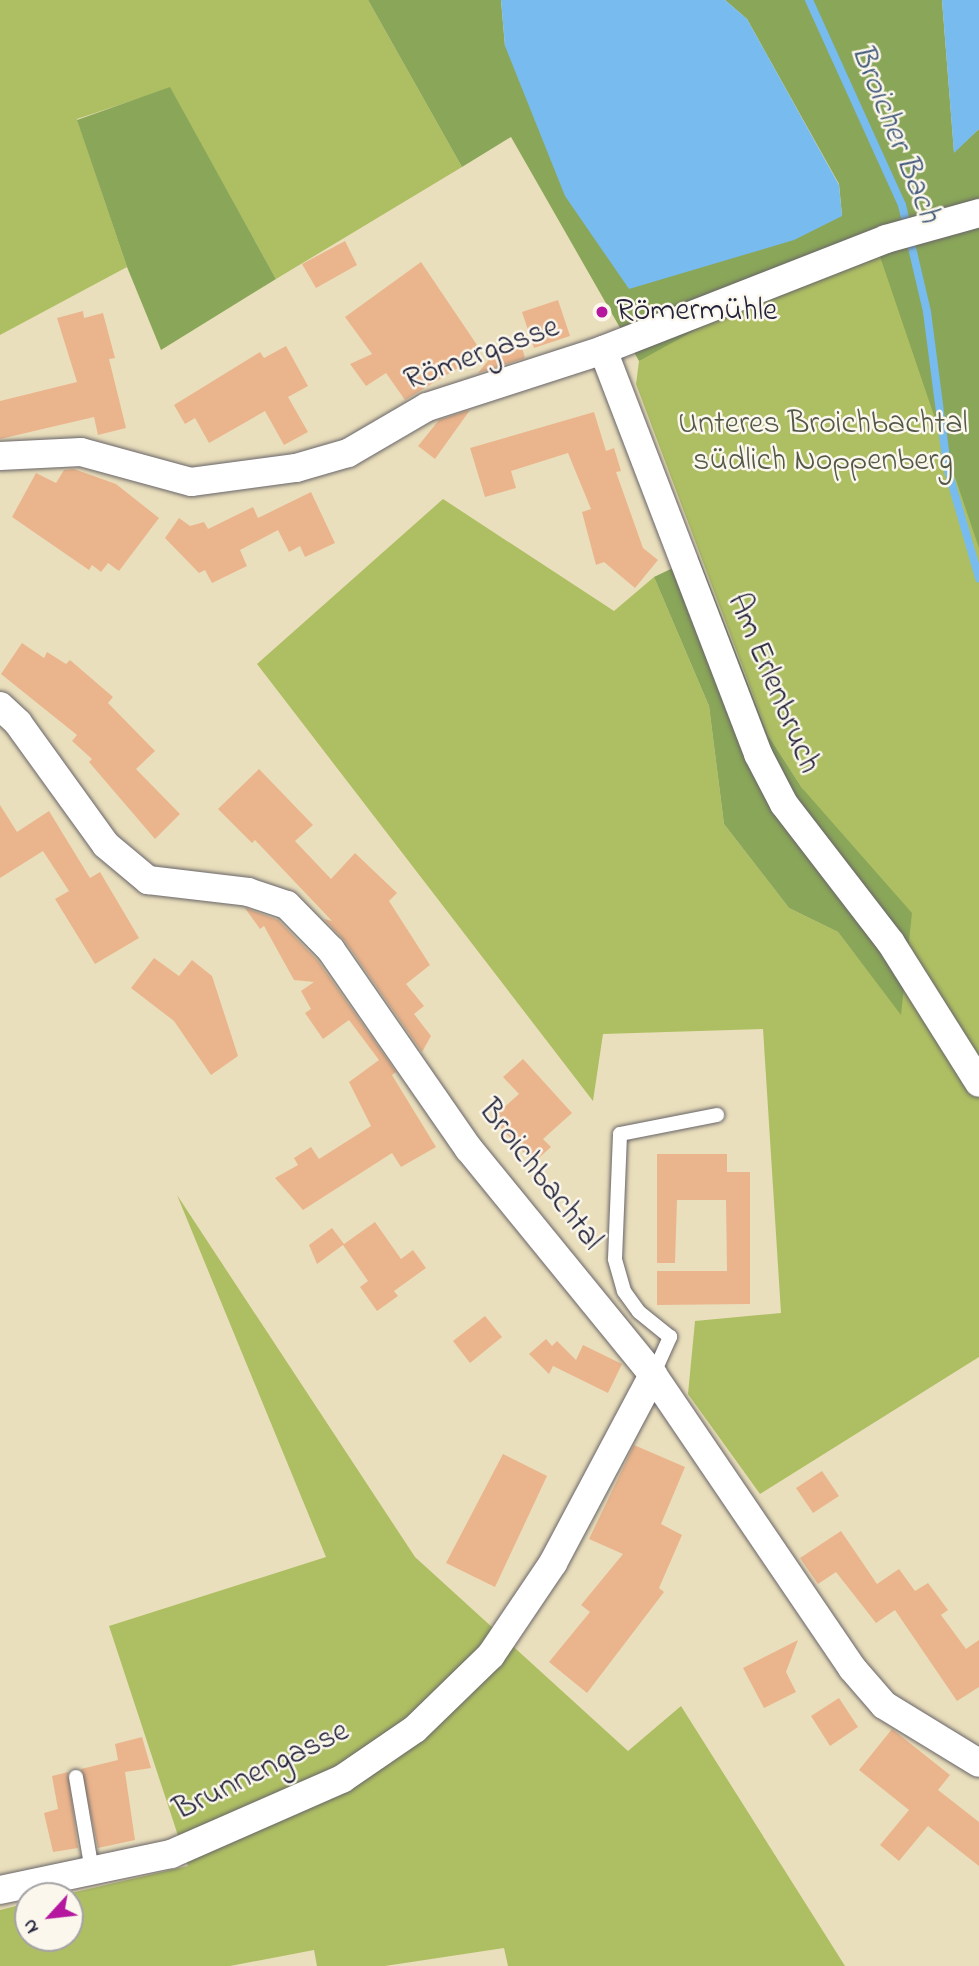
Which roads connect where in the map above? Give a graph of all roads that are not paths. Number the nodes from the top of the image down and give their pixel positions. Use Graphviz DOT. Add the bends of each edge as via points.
graph roads {
  1 [pos="979,213"];
  2 [pos="603,350"];
  3 [pos="0,456"];
  4 [pos="0,706"];
  5 [pos="979,1083"];
  6 [pos="717,1115"];
  7 [pos="653,1375"];
  8 [pos="979,1763"];
  9 [pos="76,1777"];
  10 [pos="92,1871"];
  11 [pos="0,1890"];
  1 -- 2 [label="street, Römergasse" via="886,240"];
  2 -- 3 [label="street, Römergasse" via="427,407 348,453 296,468 191,482 81,452"];
  2 -- 5 [label="street, Am Erlenbruch" via="758,754 784,804 891,943"];
  4 -- 7 [label="street, Broichbachtal" via="18,723 106,845 148,880 248,892 287,905 331,950 469,1149"];
  6 -- 7 [label="lane" via="620,1134 615,1259 624,1291 670,1337"];
  7 -- 8 [label="street, Broichbachtal" via="852,1668 884,1705"];
  7 -- 10 [label="street, Brunnengasse" via="545,1575 491,1655 415,1729 342,1779 257,1817 171,1854"];
  9 -- 10 [label="lane"];
  10 -- 11 [label="street, Brunnengasse"];
}
